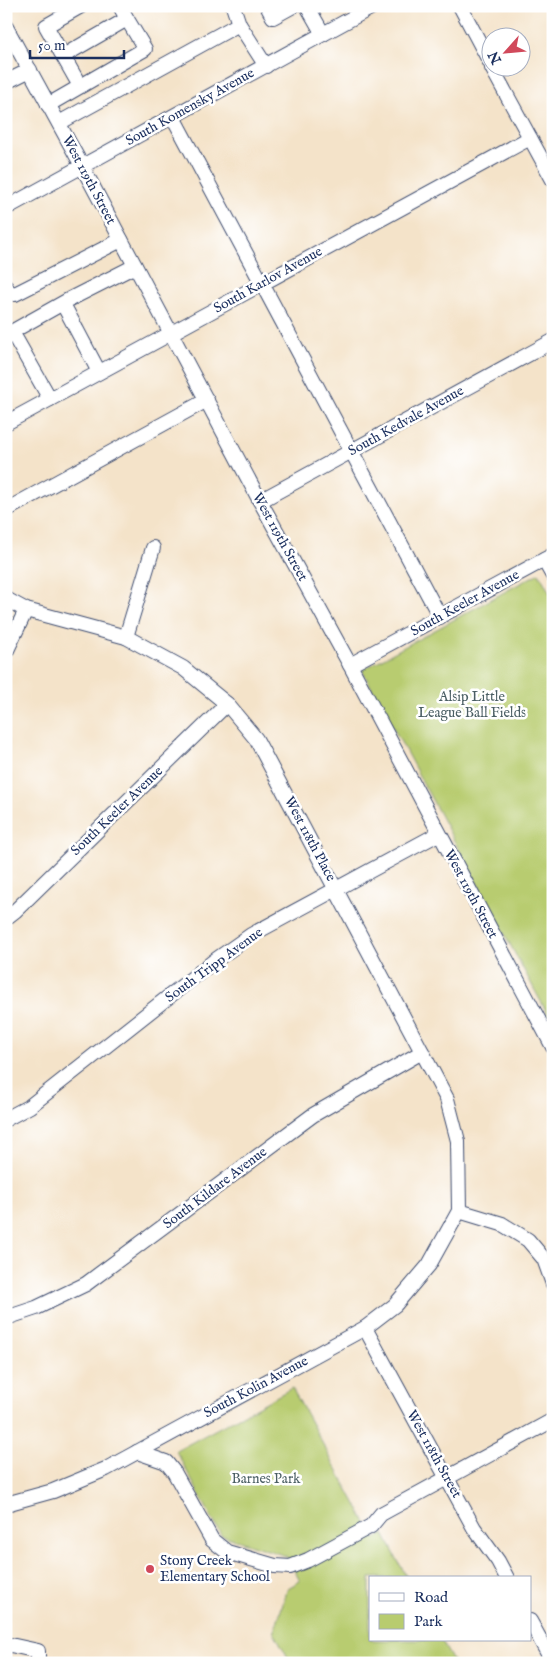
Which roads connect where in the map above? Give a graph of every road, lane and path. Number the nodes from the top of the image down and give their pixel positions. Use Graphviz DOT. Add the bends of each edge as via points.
graph roads {
  1 [pos="81,6"];
  2 [pos="232,6"];
  3 [pos="267,6"];
  4 [pos="293,6"];
  5 [pos="307,6"];
  6 [pos="374,6"];
  7 [pos="464,8"];
  8 [pos="123,12"];
  9 [pos="239,24"];
  10 [pos="6,27"];
  11 [pos="323,34"];
  12 [pos="482,46"];
  13 [pos="63,56"];
  14 [pos="266,66"];
  15 [pos="30,70"];
  16 [pos="498,78"];
  17 [pos="6,82"];
  18 [pos="80,86"];
  19 [pos="48,105"];
  20 [pos="173,117"];
  21 [pos="59,123"];
  22 [pos="530,138"];
  23 [pos="82,166"];
  24 [pos="553,180"];
  25 [pos="6,208"];
  26 [pos="121,240"];
  27 [pos="135,266"];
  28 [pos="262,283"];
  29 [pos="6,287"];
  30 [pos="63,304"];
  31 [pos="9,333"];
  32 [pos="171,333"];
  33 [pos="553,341"];
  34 [pos="99,372"];
  35 [pos="50,399"];
  36 [pos="206,400"];
  37 [pos="6,423"];
  38 [pos="352,451"];
  39 [pos="260,500"];
  40 [pos="6,510"];
  41 [pos="153,548"];
  42 [pos="548,557"];
  43 [pos="553,576"];
  44 [pos="6,599"];
  45 [pos="26,610"];
  46 [pos="440,617"];
  47 [pos="126,637"];
  48 [pos="6,652"];
  49 [pos="350,665"];
  50 [pos="227,704"];
  51 [pos="438,834"];
  52 [pos="337,890"];
  53 [pos="6,918"];
  54 [pos="553,1047"];
  55 [pos="422,1052"];
  56 [pos="6,1119"];
  57 [pos="459,1211"];
  58 [pos="553,1284"];
  59 [pos="6,1318"];
  60 [pos="365,1328"];
  61 [pos="553,1420"];
  62 [pos="136,1452"];
  63 [pos="446,1478"];
  64 [pos="6,1504"];
  65 [pos="506,1576"];
  66 [pos="532,1625"];
  67 [pos="6,1644"];
  68 [pos="38,1663"];
  69 [pos="552,1663"];
  1 -- 13 [label="street" via="46,26"];
  2 -- 9 [label="street"];
  3 -- 4 [label="street" via="273,17"];
  5 -- 11 [label="street"];
  6 -- 11 [label="street, South Komensky Avenue"];
  7 -- 12 [label="street"];
  8 -- 13 [label="street"];
  8 -- 18 [label="street" via="144,49"];
  9 -- 14 [label="street"];
  9 -- 21 [label="street"];
  10 -- 15 [label="street, West 119th Street"];
  11 -- 14 [label="street, South Komensky Avenue"];
  13 -- 18 [label="street"];
  14 -- 20 [label="street, South Komensky Avenue"];
  15 -- 17 [label="street"];
  15 -- 19 [label="street, West 119th Street"];
  16 -- 22 [label="street"];
  18 -- 19 [label="street"];
  19 -- 21 [label="street, West 119th Street"];
  20 -- 23 [label="street, South Komensky Avenue"];
  20 -- 28 [label="street"];
  21 -- 23 [label="street, West 119th Street"];
  22 -- 24 [label="street"];
  22 -- 28 [label="street, South Karlov Avenue"];
  23 -- 25 [label="street, South Komensky Avenue"];
  23 -- 26 [label="street, West 119th Street"];
  26 -- 27 [label="street, West 119th Street"];
  26 -- 29 [label="street" via="15,294"];
  27 -- 30 [label="street"];
  27 -- 32 [label="street, West 119th Street"];
  28 -- 32 [label="street, South Karlov Avenue"];
  28 -- 38 [label="street"];
  30 -- 31 [label="street"];
  30 -- 34 [label="street"];
  31 -- 35 [label="street"];
  32 -- 34 [label="street, South Karlov Avenue"];
  32 -- 36 [label="street, West 119th Street"];
  33 -- 38 [label="street, South Kedvale Avenue"];
  34 -- 35 [label="street, South Karlov Avenue"];
  35 -- 37 [label="street, South Karlov Avenue"];
  36 -- 39 [label="street, West 119th Street"];
  36 -- 40 [label="street"];
  38 -- 39 [label="street, South Kedvale Avenue"];
  38 -- 46 [label="street"];
  39 -- 49 [label="street, West 119th Street"];
  41 -- 47 [label="street"];
  42 -- 43 [label="street"];
  42 -- 46 [label="street, South Keeler Avenue"];
  44 -- 45 [label="street, West 118th Place"];
  45 -- 47 [label="street, West 118th Place"];
  45 -- 48 [label="street"];
  46 -- 49 [label="street, South Keeler Avenue"];
  47 -- 50 [label="street, West 118th Place" via="183,668"];
  49 -- 51 [label="street, West 119th Street"];
  50 -- 52 [label="street, West 118th Place" via="256,739"];
  50 -- 53 [label="street, South Keeler Avenue"];
  51 -- 52 [label="street, South Tripp Avenue"];
  51 -- 54 [label="street, West 119th Street"];
  52 -- 55 [label="street, West 118th Place"];
  52 -- 56 [label="street, South Tripp Avenue" via="251,935 30,1106"];
  55 -- 57 [label="street, West 118th Place" via="447,1099 458,1141"];
  55 -- 59 [label="street, South Kildare Avenue" via="313,1115 86,1284 36,1308"];
  57 -- 58 [label="street" via="502,1224 528,1240 544,1259"];
  57 -- 60 [label="street, South Kolin Avenue" via="428,1265 395,1305"];
  60 -- 62 [label="street, South Kolin Avenue"];
  60 -- 63 [label="street, West 118th Street"];
  61 -- 63 [label="street"];
  62 -- 63 [label="street" via="166,1462 212,1540 227,1552 275,1566 290,1567 308,1560 371,1526 381,1514"];
  62 -- 64 [label="street, South Kolin Avenue" via="106,1469 53,1491"];
  63 -- 65 [label="street, West 118th Street"];
  66 -- 69 [label="street"];
  67 -- 68 [label="street" via="38,1651"];
}
